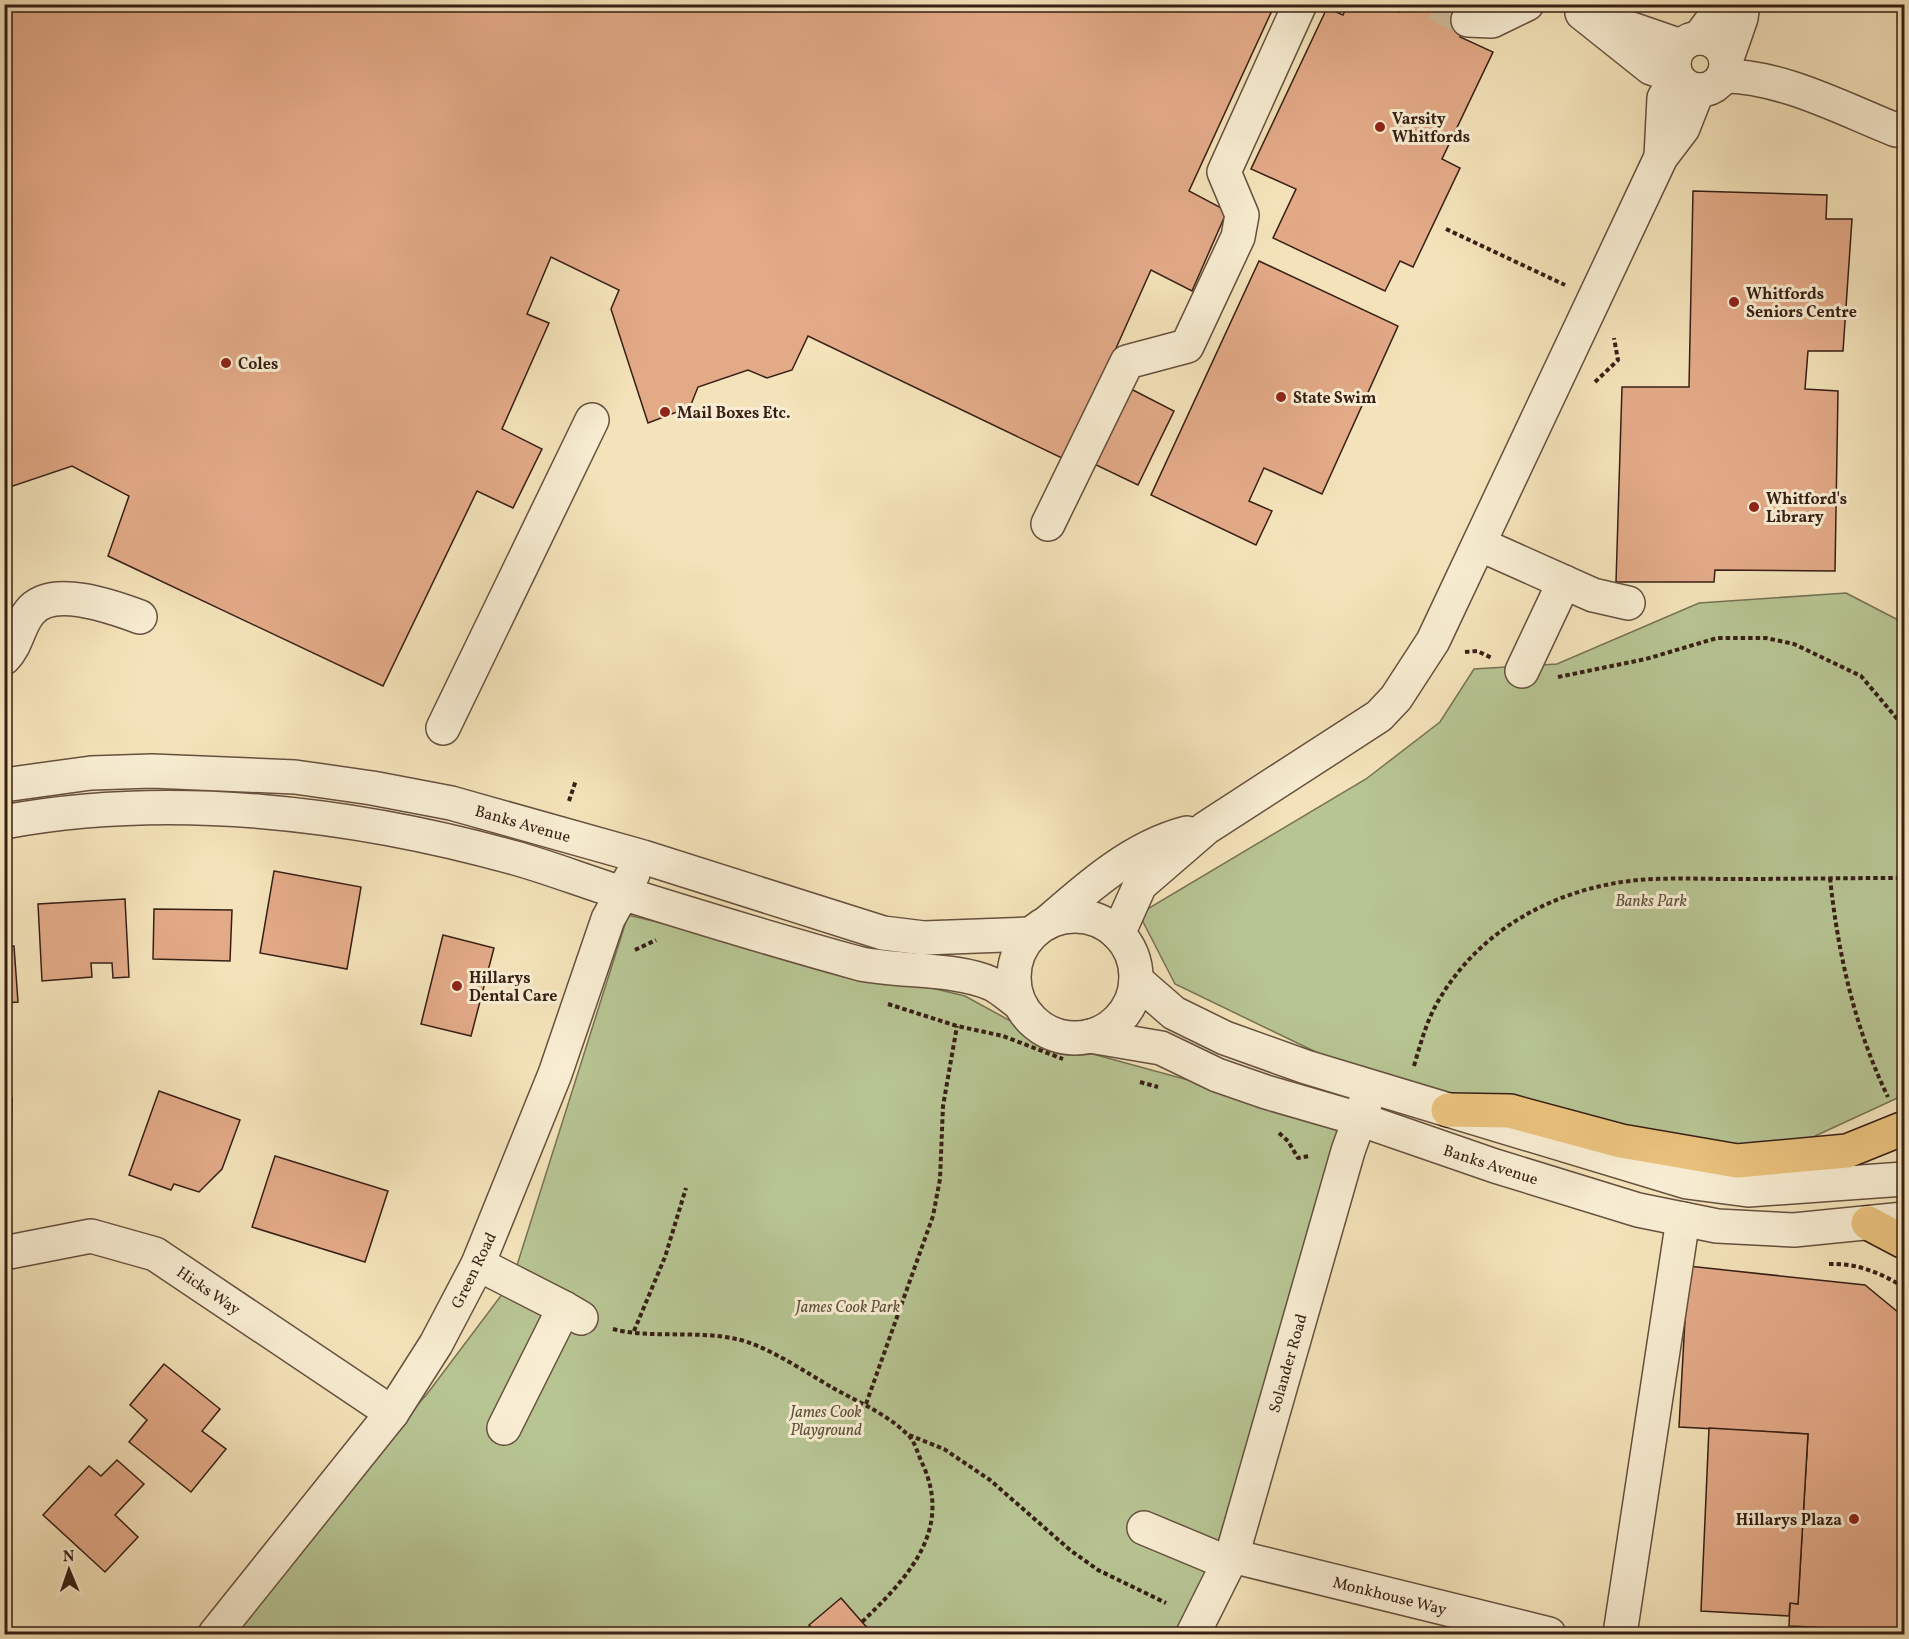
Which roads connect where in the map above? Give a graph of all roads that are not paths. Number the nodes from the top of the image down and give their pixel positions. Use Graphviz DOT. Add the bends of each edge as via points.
graph roads {
  1 [pos="1300,4"];
  2 [pos="1527,4"];
  3 [pos="1724,4"];
  4 [pos="1743,4"];
  5 [pos="1572,9"];
  6 [pos="1468,20"];
  7 [pos="1690,69"];
  8 [pos="1896,130"];
  9 [pos="592,420"];
  10 [pos="1048,524"];
  11 [pos="1479,544"];
  12 [pos="1564,582"];
  13 [pos="1628,603"];
  14 [pos="140,617"];
  15 [pos="4,658"];
  16 [pos="1522,671"];
  17 [pos="443,728"];
  18 [pos="4,785"];
  19 [pos="4,822"];
  20 [pos="1206,828"];
  21 [pos="643,857"];
  22 [pos="615,906"];
  23 [pos="1039,929"];
  24 [pos="1118,934"];
  25 [pos="1136,980"];
  26 [pos="1019,1004"];
  27 [pos="1090,1036"];
  28 [pos="1371,1087"];
  29 [pos="1448,1110"];
  30 [pos="1898,1116"];
  31 [pos="1359,1119"];
  32 [pos="1905,1179"];
  33 [pos="1683,1219"];
  34 [pos="1905,1219"];
  35 [pos="1868,1223"];
  36 [pos="1905,1242"];
  37 [pos="4,1253"];
  38 [pos="478,1264"];
  39 [pos="392,1413"];
  40 [pos="504,1428"];
  41 [pos="1144,1528"];
  42 [pos="1230,1559"];
  43 [pos="215,1635"];
  44 [pos="1193,1635"];
  45 [pos="1549,1635"];
  46 [pos="1620,1635"];
  1 -- 10 [label="street" via="1224,172 1242,215 1238,237 1187,346 1127,362"];
  2 -- 6 [label="street" via="1492,21"];
  3 -- 7 [label="street"];
  4 -- 7 [label="street" via="1741,18"];
  5 -- 7 [label="street" via="1616,21"];
  7 -- 8 [label="street" via="1741,76 1793,90"];
  7 -- 11 [label="street" via="1661,157"];
  9 -- 17 [label="street"];
  11 -- 12 [label="street"];
  11 -- 20 [label="street" via="1433,641 1390,704 1378,716"];
  12 -- 13 [label="street" via="1593,595"];
  12 -- 16 [label="street"];
  14 -- 15 [label="street" via="102,603 47,601 29,612 14,647"];
  18 -- 21 [label="street, Banks Avenue" via="91,773 152,771 295,777 451,803"];
  19 -- 22 [label="street" via="158,808 290,813 504,856"];
  20 -- 23 [label="street" via="1167,838 1107,872"];
  20 -- 24 [label="street" via="1140,885"];
  21 -- 22 [label="street, Green Road"];
  21 -- 23 [label="street, Banks Avenue" via="883,933 924,938"];
  22 -- 26 [label="street" via="861,964 974,977 994,985"];
  22 -- 38 [label="street, Green Road" via="555,1074"];
  23 -- 24 [label="street" via="1064,917 1083,917"];
  23 -- 26 [label="street" via="1022,945 1014,968 1013,985"];
  24 -- 25 [label="street" via="1132,955"];
  25 -- 27 [label="street" via="1132,999 1122,1016 1108,1029"];
  25 -- 28 [label="street" via="1174,1013 1226,1038"];
  26 -- 27 [label="street" via="1044,1031 1072,1039"];
  27 -- 31 [label="street, Banks Avenue" via="1161,1048 1217,1075"];
  28 -- 29 [label="street"];
  28 -- 31 [label="street, Solander Road"];
  29 -- 30 [label="highway" via="1510,1111 1622,1141 1737,1161 1847,1151"];
  29 -- 32 [label="street" via="1687,1182 1748,1190"];
  31 -- 33 [label="street, Banks Avenue" via="1495,1166"];
  31 -- 42 [label="street, Solander Road"];
  33 -- 35 [label="street, Banks Avenue" via="1717,1226 1794,1230"];
  33 -- 46 [label="street"];
  34 -- 35 [label="street, Banks Avenue"];
  35 -- 36 [label="highway"];
  37 -- 39 [label="street, Hicks Way" via="91,1236 155,1254"];
  38 -- 39 [label="street, Green Road" via="436,1344"];
  38 -- 40 [label="street" via="573,1313"];
  39 -- 43 [label="street, Green Road"];
  41 -- 42 [label="street, Monkhouse Way"];
  42 -- 44 [label="street, Solander Road"];
  42 -- 45 [label="street, Monkhouse Way"];
}
